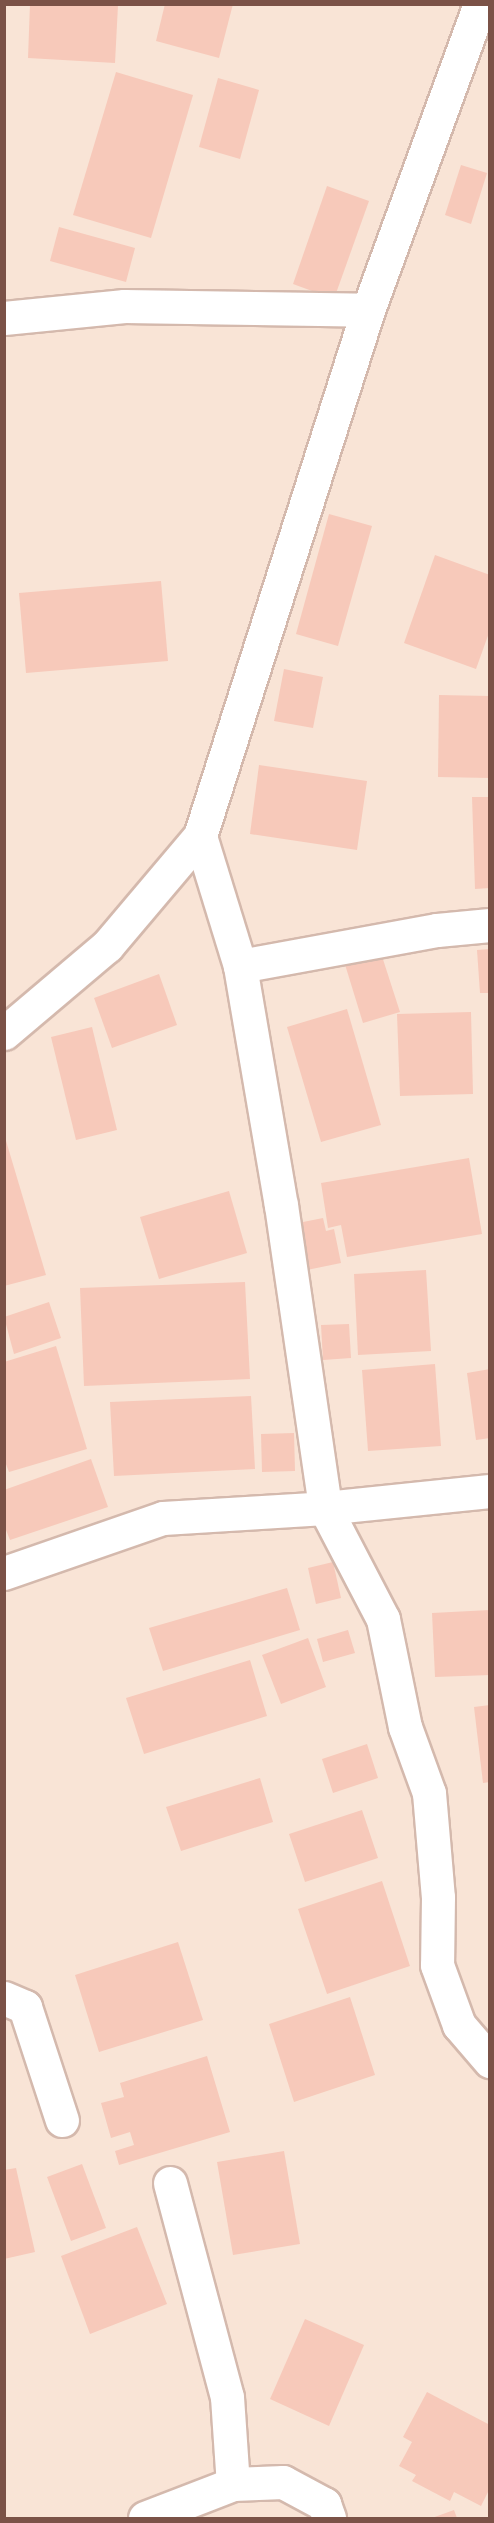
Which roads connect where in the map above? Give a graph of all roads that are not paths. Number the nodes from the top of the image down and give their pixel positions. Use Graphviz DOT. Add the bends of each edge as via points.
graph roads {
  1 [pos="480,4"];
  2 [pos="368,310"];
  3 [pos="4,318"];
  4 [pos="201,836"];
  5 [pos="489,925"];
  6 [pos="240,966"];
  7 [pos="4,1033"];
  8 [pos="489,1491"];
  9 [pos="325,1509"];
  10 [pos="4,1573"];
  11 [pos="4,1998"];
  12 [pos="489,2061"];
  13 [pos="62,2120"];
  14 [pos="170,2183"];
  15 [pos="232,2484"];
  16 [pos="145,2518"];
  17 [pos="329,2518"];
  1 -- 2 [label="street"];
  2 -- 3 [label="street" via="124,306"];
  2 -- 4 [label="street"];
  4 -- 6 [label="street"];
  4 -- 7 [label="street" via="107,946"];
  5 -- 6 [label="street" via="437,930"];
  6 -- 9 [label="street" via="281,1205"];
  8 -- 9 [label="street"];
  9 -- 10 [label="street" via="163,1518"];
  9 -- 12 [label="street" via="383,1619 405,1727 429,1792 438,1897 437,1965 459,2025"];
  11 -- 13 [label="street" via="25,2007"];
  14 -- 15 [label="street" via="227,2397"];
  15 -- 16 [label="street"];
  15 -- 17 [label="street" via="283,2482 324,2504"];
}
